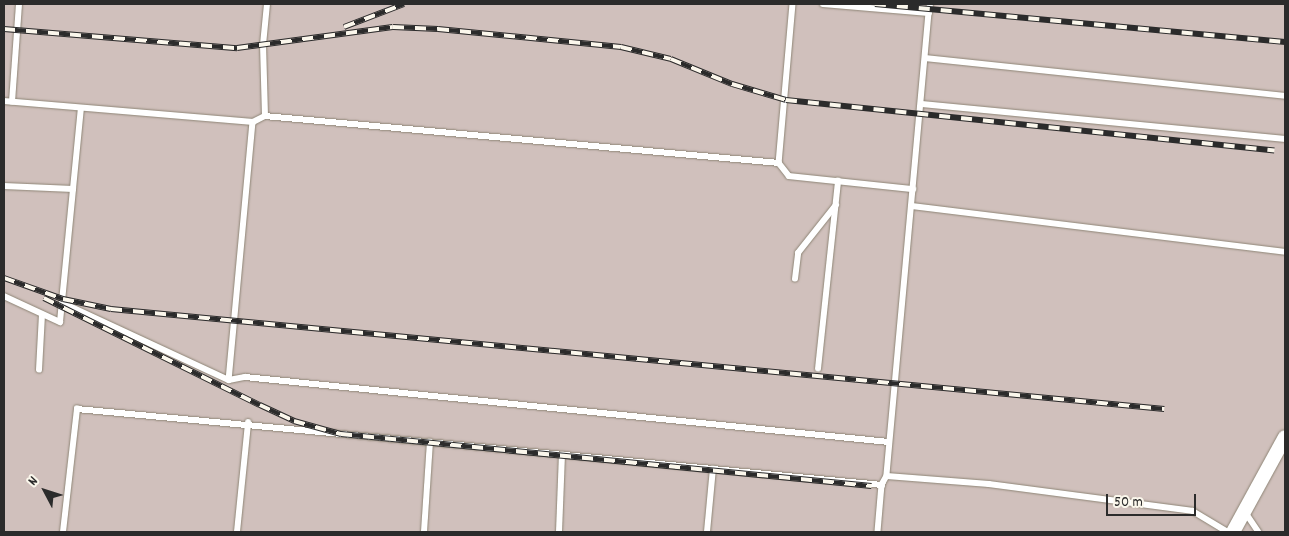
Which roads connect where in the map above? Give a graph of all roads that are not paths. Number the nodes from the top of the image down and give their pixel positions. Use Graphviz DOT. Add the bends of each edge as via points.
graph roads {
  1 [pos="19,4"];
  2 [pos="267,4"];
  3 [pos="793,4"];
  4 [pos="823,4"];
  5 [pos="930,4"];
  6 [pos="929,13"];
  7 [pos="925,58"];
  8 [pos="1285,96"];
  9 [pos="4,102"];
  10 [pos="12,102"];
  11 [pos="922,104"];
  12 [pos="81,108"];
  13 [pos="265,116"];
  14 [pos="253,122"];
  15 [pos="1285,139"];
  16 [pos="779,163"];
  17 [pos="838,181"];
  18 [pos="4,186"];
  19 [pos="73,189"];
  20 [pos="914,189"];
  21 [pos="836,205"];
  22 [pos="912,206"];
  23 [pos="1285,252"];
  24 [pos="795,279"];
  25 [pos="4,296"];
  26 [pos="62,303"];
  27 [pos="42,315"];
  28 [pos="818,369"];
  29 [pos="39,370"];
  30 [pos="229,380"];
  31 [pos="248,423"];
  32 [pos="1285,437"];
  33 [pos="430,442"];
  34 [pos="889,442"];
  35 [pos="562,455"];
  36 [pos="713,469"];
  37 [pos="887,476"];
  38 [pos="882,485"];
  39 [pos="1245,511"];
  40 [pos="63,532"];
  41 [pos="237,532"];
  42 [pos="424,532"];
  43 [pos="559,532"];
  44 [pos="707,532"];
  45 [pos="878,532"];
  46 [pos="1228,532"];
  47 [pos="1233,532"];
  48 [pos="1260,532"];
  1 -- 10 [label="lane"];
  2 -- 13 [label="lane" via="263,45"];
  3 -- 16 [label="lane"];
  4 -- 6 [label="lane"];
  5 -- 6 [label="lane"];
  6 -- 7 [label="lane"];
  7 -- 8 [label="lane"];
  7 -- 11 [label="lane"];
  9 -- 10 [label="lane"];
  10 -- 12 [label="lane"];
  11 -- 15 [label="lane"];
  11 -- 20 [label="lane"];
  12 -- 14 [label="lane"];
  12 -- 19 [label="lane"];
  13 -- 14 [label="lane"];
  13 -- 16 [label="lane"];
  14 -- 30 [label="lane"];
  16 -- 17 [label="lane" via="789,176"];
  17 -- 20 [label="lane"];
  17 -- 21 [label="lane"];
  18 -- 19 [label="lane"];
  19 -- 26 [label="lane"];
  20 -- 22 [label="lane"];
  21 -- 24 [label="lane" via="798,253"];
  21 -- 28 [label="lane"];
  22 -- 23 [label="lane"];
  22 -- 34 [label="lane"];
  25 -- 27 [label="lane"];
  26 -- 27 [label="lane" via="60,322"];
  26 -- 30 [label="lane"];
  27 -- 29 [label="lane"];
  30 -- 34 [label="lane" via="245,377"];
  31 -- 33 [label="lane"];
  31 -- 40 [label="lane" via="77,409"];
  31 -- 41 [label="lane"];
  32 -- 39 [label="street"];
  33 -- 35 [label="lane"];
  33 -- 42 [label="lane"];
  34 -- 37 [label="lane"];
  35 -- 36 [label="lane"];
  35 -- 43 [label="lane"];
  36 -- 38 [label="lane"];
  36 -- 44 [label="lane"];
  37 -- 38 [label="lane"];
  37 -- 46 [label="lane" via="989,484 1193,511"];
  38 -- 45 [label="lane"];
  39 -- 47 [label="street"];
  39 -- 48 [label="lane"];
}
